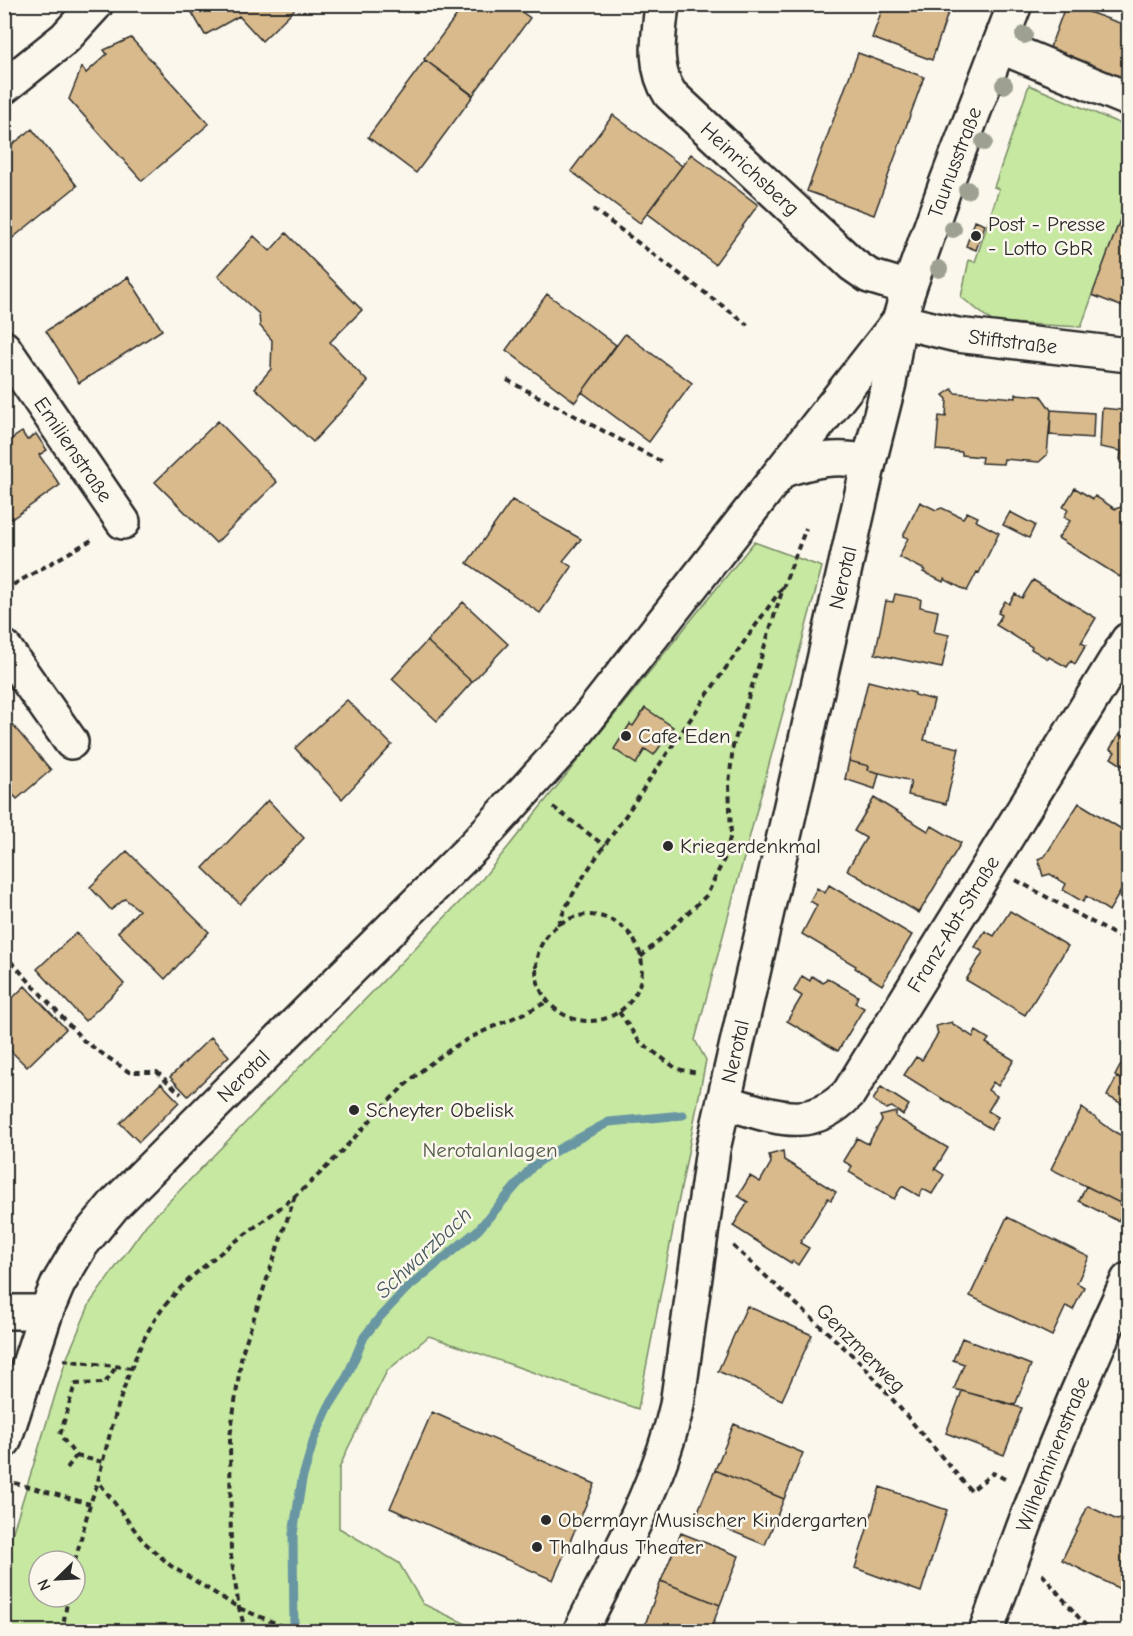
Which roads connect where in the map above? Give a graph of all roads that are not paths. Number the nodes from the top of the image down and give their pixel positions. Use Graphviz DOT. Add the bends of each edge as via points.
graph roads {
  1 [pos="96,4"];
  2 [pos="662,4"];
  3 [pos="1015,4"];
  4 [pos="999,46"];
  5 [pos="4,87"];
  6 [pos="1128,99"];
  7 [pos="909,288"];
  8 [pos="899,321"];
  9 [pos="4,348"];
  10 [pos="1128,355"];
  11 [pos="868,462"];
  12 [pos="783,470"];
  13 [pos="123,522"];
  14 [pos="1128,640"];
  15 [pos="4,647"];
  16 [pos="71,742"];
  17 [pos="724,1102"];
  18 [pos="1128,1280"];
  19 [pos="4,1312"];
  20 [pos="46,1312"];
  21 [pos="4,1441"];
  22 [pos="580,1632"];
  23 [pos="986,1632"];
  1 -- 5 [label="street" via="64,38"];
  2 -- 7 [label="street, Heinrichsberg" via="658,54 662,83 670,94 853,265 869,276"];
  3 -- 4 [label="street, Taunusstraße"];
  4 -- 6 [label="street"];
  4 -- 7 [label="street, Taunusstraße"];
  7 -- 8 [label="street, Taunusstraße"];
  8 -- 10 [label="street, Stiftstraße" via="957,335"];
  8 -- 11 [label="street, Nerotal" via="889,383"];
  8 -- 12 [label="street, Nerotal"];
  9 -- 13 [label="street, Emilienstraße"];
  11 -- 12 [label="street" via="825,458"];
  11 -- 17 [label="street, Nerotal"];
  12 -- 20 [label="street, Nerotal" via="570,741 466,854 113,1206 66,1268"];
  14 -- 17 [label="street, Franz-Abt-Straße" via="849,1093 828,1112 804,1119 789,1119"];
  15 -- 16 [label="street"];
  17 -- 22 [label="street, Nerotal" via="713,1149 670,1438 654,1480"];
  18 -- 23 [label="street, Wilhelminenstraße" via="1016,1544"];
  19 -- 20 [label="street"];
  20 -- 21 [label="street, Nerotal"];
}
